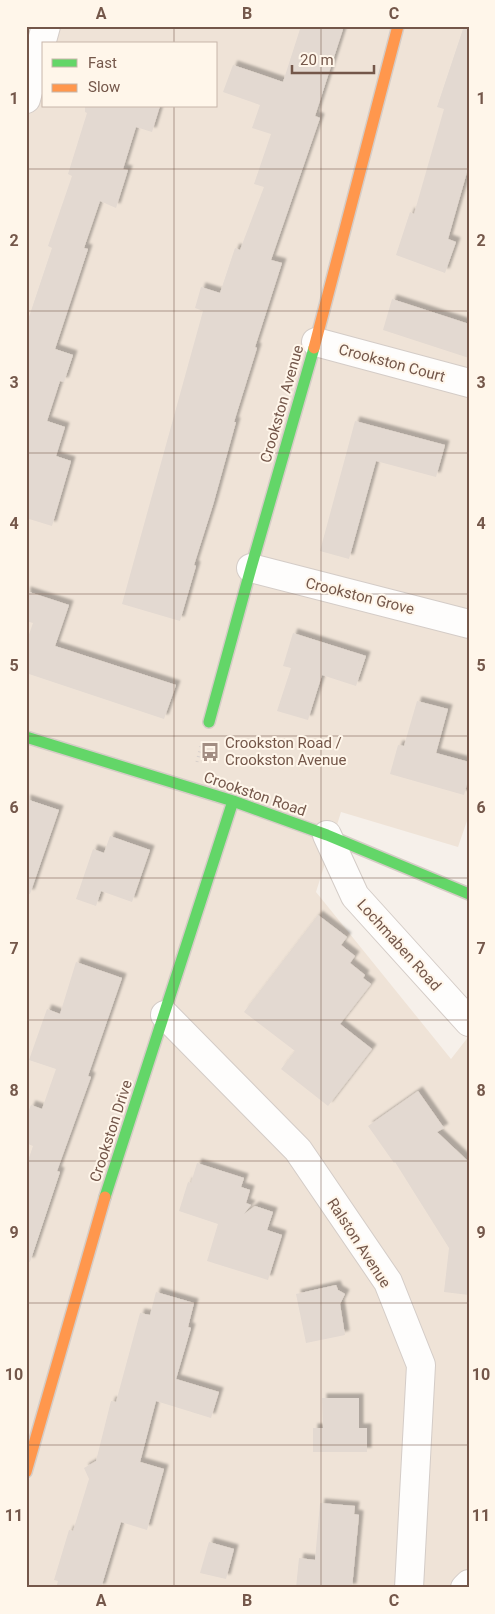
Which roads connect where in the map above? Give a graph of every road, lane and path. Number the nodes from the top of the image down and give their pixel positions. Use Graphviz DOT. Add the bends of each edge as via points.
graph roads {
  1 [pos="46,26"];
  2 [pos="398,26"];
  3 [pos="26,99"];
  4 [pos="316,342"];
  5 [pos="469,383"];
  6 [pos="251,568"];
  7 [pos="469,624"];
  8 [pos="209,722"];
  9 [pos="26,737"];
  10 [pos="189,788"];
  11 [pos="233,801"];
  12 [pos="327,835"];
  13 [pos="469,894"];
  14 [pos="165,1015"];
  15 [pos="469,1022"];
  16 [pos="26,1472"];
  17 [pos="469,1584"];
  18 [pos="409,1588"];
  19 [pos="465,1588"];
  1 -- 3 [label="street"];
  2 -- 4 [label="street, Crookston Avenue"];
  4 -- 5 [label="street, Crookston Court"];
  4 -- 6 [label="street, Crookston Avenue"];
  6 -- 7 [label="street, Crookston Grove"];
  6 -- 8 [label="street, Crookston Avenue"];
  8 -- 10 [label="path"];
  9 -- 10 [label="street, Crookston Road"];
  10 -- 11 [label="street, Crookston Road"];
  11 -- 12 [label="street, Crookston Road"];
  11 -- 14 [label="street, Crookston Drive"];
  12 -- 13 [label="street, Crookston Road"];
  12 -- 15 [label="street, Lochmaben Road" via="355,896"];
  14 -- 16 [label="street, Crookston Drive" via="108,1187"];
  14 -- 18 [label="street, Ralston Avenue" via="298,1150 388,1282 421,1365"];
  17 -- 19 [label="street"];
}
